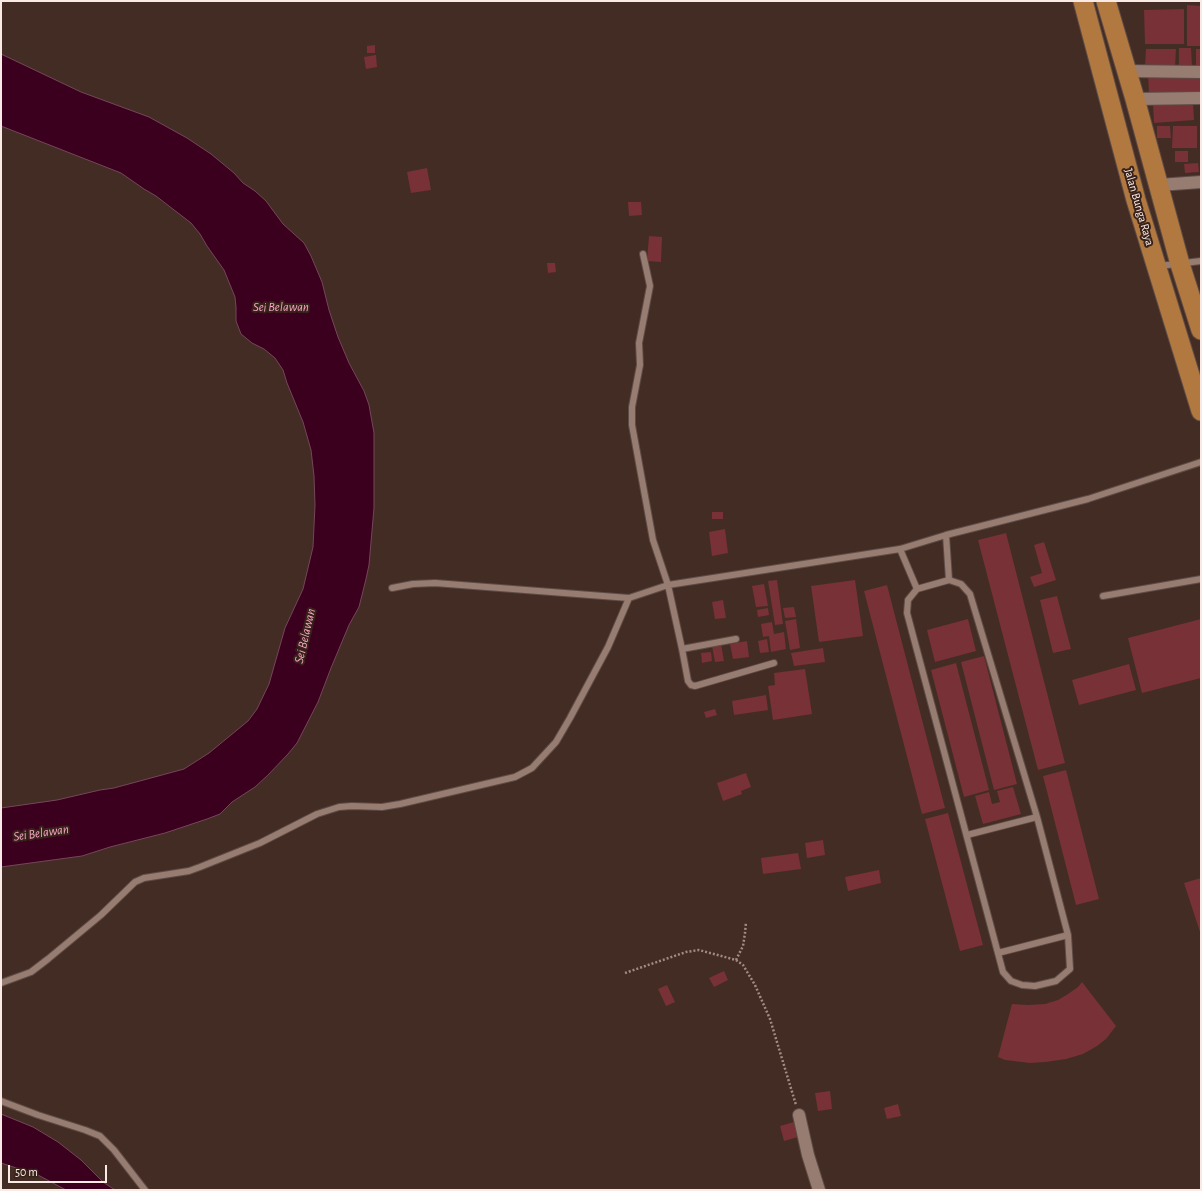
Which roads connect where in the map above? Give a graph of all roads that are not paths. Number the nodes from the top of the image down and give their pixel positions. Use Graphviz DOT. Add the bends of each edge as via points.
graph roads {
  1 [pos="1083,1"];
  2 [pos="1106,1"];
  3 [pos="1127,71"];
  4 [pos="1201,72"];
  5 [pos="1201,98"];
  6 [pos="1135,99"];
  7 [pos="1201,182"];
  8 [pos="1160,185"];
  9 [pos="643,254"];
  10 [pos="1201,261"];
  11 [pos="1180,264"];
  12 [pos="1156,266"];
  13 [pos="1201,330"];
  14 [pos="1201,411"];
  15 [pos="1201,462"];
  16 [pos="946,535"];
  17 [pos="900,549"];
  18 [pos="1201,579"];
  19 [pos="949,580"];
  20 [pos="668,585"];
  21 [pos="392,588"];
  22 [pos="917,589"];
  23 [pos="1103,596"];
  24 [pos="629,598"];
  25 [pos="736,639"];
  26 [pos="682,649"];
  27 [pos="774,663"];
  28 [pos="1037,817"];
  29 [pos="967,835"];
  30 [pos="1068,935"];
  31 [pos="998,953"];
  32 [pos="1,983"];
  33 [pos="1,1101"];
  34 [pos="799,1115"];
  35 [pos="145,1190"];
  36 [pos="819,1190"];
  1 -- 12 [label="main road, Jalan Bunga Raya"];
  2 -- 3 [label="main road, Jalan Bunga Raya"];
  3 -- 4 [label="street"];
  3 -- 6 [label="main road, Jalan Bunga Raya"];
  5 -- 6 [label="street"];
  6 -- 8 [label="main road, Jalan Bunga Raya"];
  7 -- 8 [label="street"];
  8 -- 11 [label="main road, Jalan Bunga Raya"];
  9 -- 20 [label="lane" via="650,286 639,343 640,365 632,407 632,425 653,540"];
  10 -- 11 [label="lane"];
  11 -- 12 [label="lane"];
  11 -- 13 [label="main road, Jalan Bunga Raya"];
  12 -- 14 [label="main road, Jalan Bunga Raya"];
  15 -- 16 [label="lane" via="1088,499"];
  16 -- 17 [label="lane"];
  16 -- 19 [label="lane"];
  17 -- 20 [label="lane"];
  17 -- 22 [label="lane"];
  18 -- 23 [label="lane"];
  19 -- 22 [label="lane"];
  19 -- 28 [label="lane" via="961,584 970,594"];
  20 -- 24 [label="lane"];
  20 -- 26 [label="lane"];
  21 -- 24 [label="lane" via="435,583"];
  22 -- 29 [label="lane" via="908,600 907,613"];
  24 -- 32 [label="lane" via="608,647 570,718 556,742 532,768 515,777 400,804 382,807 352,806 317,814 260,843 200,867 144,878 135,882 31,972"];
  25 -- 26 [label="lane"];
  26 -- 27 [label="lane" via="688,681 695,686"];
  28 -- 29 [label="lane"];
  28 -- 30 [label="lane"];
  29 -- 31 [label="lane"];
  30 -- 31 [label="lane"];
  30 -- 31 [label="lane" via="1070,969 1056,982 1035,986 1011,981 1003,972"];
  33 -- 35 [label="lane" via="100,1136"];
  34 -- 36 [label="street"];
}
